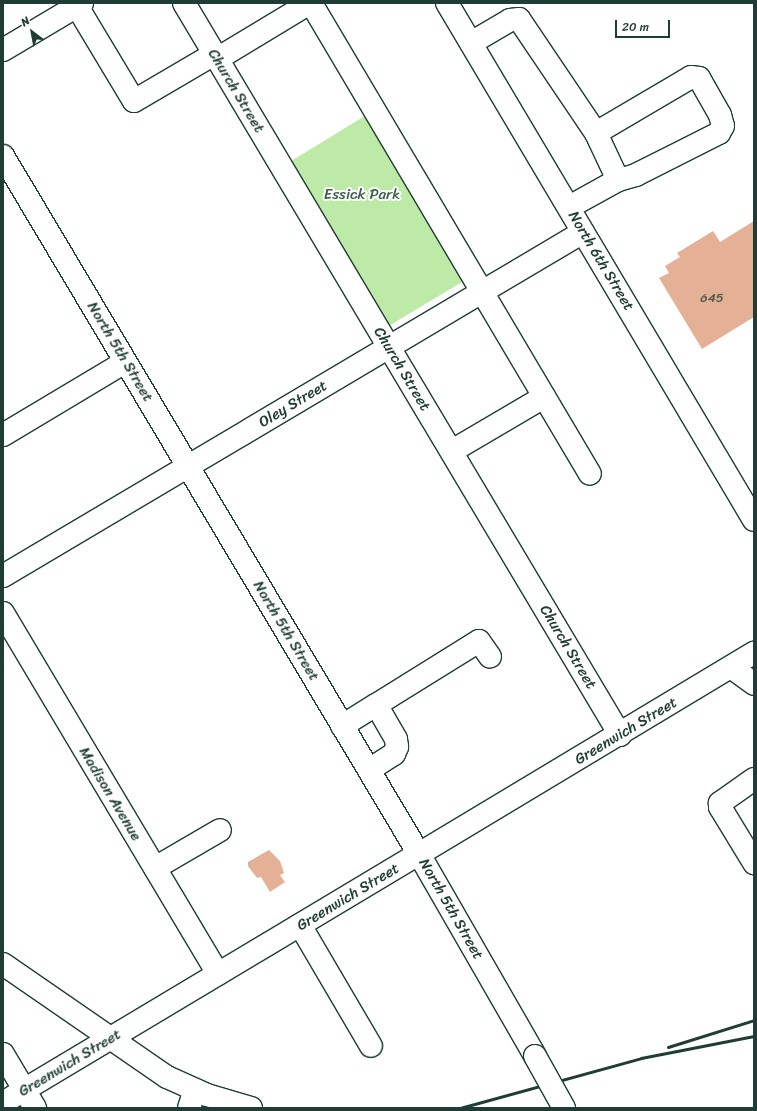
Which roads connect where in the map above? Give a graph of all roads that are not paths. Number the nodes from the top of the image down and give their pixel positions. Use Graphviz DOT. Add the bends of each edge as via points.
graph roads {
  1 [pos="184,3"];
  2 [pos="310,3"];
  3 [pos="447,3"];
  4 [pos="78,4"];
  5 [pos="471,43"];
  6 [pos="3,50"];
  7 [pos="216,56"];
  8 [pos="596,133"];
  9 [pos="3,156"];
  10 [pos="618,180"];
  11 [pos="569,207"];
  12 [pos="583,232"];
  13 [pos="482,292"];
  14 [pos="388,347"];
  15 [pos="125,362"];
  16 [pos="544,397"];
  17 [pos="4,433"];
  18 [pos="452,452"];
  19 [pos="187,466"];
  20 [pos="590,474"];
  21 [pos="754,520"];
  22 [pos="3,576"];
  23 [pos="3,613"];
  24 [pos="754,653"];
  25 [pos="490,657"];
  26 [pos="731,667"];
  27 [pos="754,684"];
  28 [pos="376,705"];
  29 [pos="342,726"];
  30 [pos="620,735"];
  31 [pos="369,770"];
  32 [pos="754,779"];
  33 [pos="220,830"];
  34 [pos="419,854"];
  35 [pos="754,863"];
  36 [pos="155,868"];
  37 [pos="300,925"];
  38 [pos="3,964"];
  39 [pos="218,974"];
  40 [pos="112,1038"];
  41 [pos="371,1046"];
  42 [pos="3,1054"];
  43 [pos="29,1099"];
  44 [pos="192,1099"];
  45 [pos="3,1103"];
  46 [pos="248,1108"];
  47 [pos="564,1108"];
  1 -- 7 [label="street, Church Street"];
  2 -- 7 [label="street"];
  2 -- 13 [label="street"];
  3 -- 5 [label="street, North 6th Street"];
  4 -- 6 [label="street"];
  4 -- 7 [label="street" via="134,101"];
  5 -- 8 [label="street" via="510,20 519,19"];
  5 -- 11 [label="street, North 6th Street"];
  7 -- 14 [label="street, Church Street"];
  8 -- 10 [label="street"];
  8 -- 10 [label="street" via="691,77 699,78 720,115 723,126 719,133 636,175"];
  9 -- 15 [label="street, North 5th Street"];
  10 -- 11 [label="street"];
  11 -- 12 [label="street, North 6th Street"];
  12 -- 13 [label="street, Oley Street"];
  12 -- 21 [label="street, North 6th Street"];
  13 -- 14 [label="street, Oley Street"];
  13 -- 16 [label="street"];
  14 -- 18 [label="street, Church Street"];
  14 -- 19 [label="street, Oley Street"];
  15 -- 17 [label="street"];
  15 -- 19 [label="street, North 5th Street"];
  16 -- 18 [label="street"];
  16 -- 20 [label="street"];
  18 -- 30 [label="street, Church Street"];
  19 -- 22 [label="street, Oley Street"];
  19 -- 29 [label="street, North 5th Street"];
  23 -- 36 [label="street, Madison Avenue"];
  24 -- 26 [label="street, Greenwich Street"];
  25 -- 28 [label="street" via="479,641"];
  26 -- 27 [label="street"];
  26 -- 30 [label="street, Greenwich Street"];
  28 -- 29 [label="street"];
  28 -- 31 [label="street" via="396,739 397,747 394,754"];
  29 -- 31 [label="street, North 5th Street"];
  30 -- 34 [label="street, Greenwich Street"];
  31 -- 34 [label="street, North 5th Street"];
  32 -- 35 [label="street" via="720,802 722,812"];
  33 -- 36 [label="street"];
  34 -- 37 [label="street, Greenwich Street"];
  34 -- 47 [label="street, North 5th Street, bridge"];
  36 -- 39 [label="street, Madison Avenue"];
  37 -- 39 [label="street, Greenwich Street"];
  37 -- 41 [label="street"];
  38 -- 40 [label="street"];
  39 -- 40 [label="street, Greenwich Street"];
  40 -- 43 [label="street, Greenwich Street"];
  40 -- 44 [label="street" via="167,1077"];
  42 -- 43 [label="street"];
  43 -- 45 [label="street, Greenwich Street"];
  44 -- 46 [label="street"];
}
